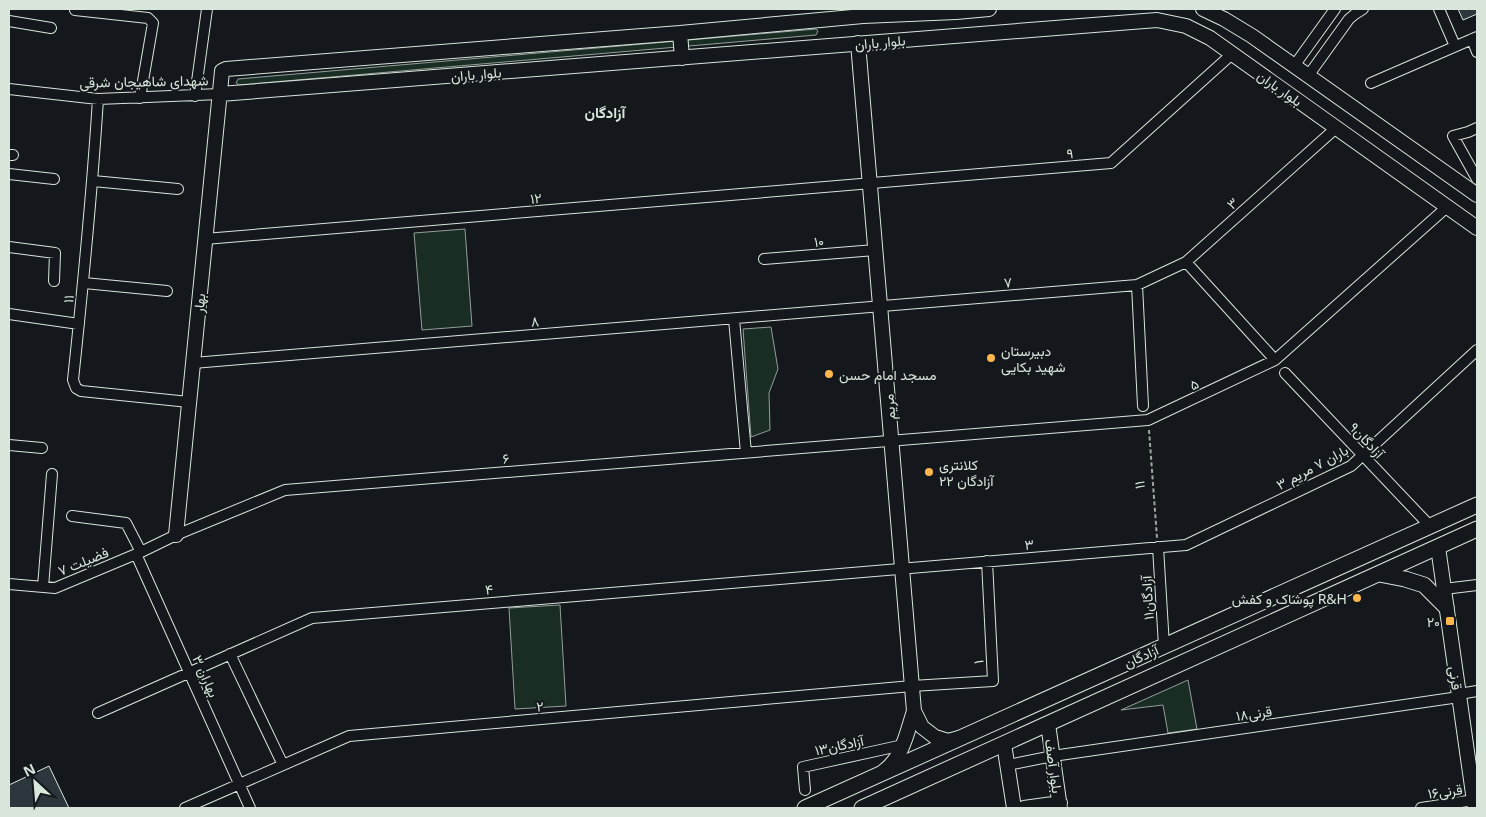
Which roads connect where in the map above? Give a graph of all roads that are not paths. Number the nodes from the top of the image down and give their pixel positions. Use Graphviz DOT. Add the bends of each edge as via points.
graph roads {
  1 [pos="207,9"];
  2 [pos="990,9"];
  3 [pos="1203,9"];
  4 [pos="1335,9"];
  5 [pos="1363,9"];
  6 [pos="1439,9"];
  7 [pos="75,10"];
  8 [pos="953,11"];
  9 [pos="869,12"];
  10 [pos="9,22"];
  11 [pos="51,28"];
  12 [pos="680,33"];
  13 [pos="1474,38"];
  14 [pos="858,43"];
  15 [pos="1455,46"];
  16 [pos="1477,52"];
  17 [pos="1232,54"];
  18 [pos="682,58"];
  19 [pos="1294,66"];
  20 [pos="222,71"];
  21 [pos="1308,76"];
  22 [pos="1371,83"];
  23 [pos="9,89"];
  24 [pos="220,94"];
  25 [pos="195,96"];
  26 [pos="140,98"];
  27 [pos="98,99"];
  28 [pos="1336,128"];
  29 [pos="1477,128"];
  30 [pos="9,174"];
  31 [pos="54,179"];
  32 [pos="1477,179"];
  33 [pos="93,181"];
  34 [pos="870,184"];
  35 [pos="178,189"];
  36 [pos="1477,195"];
  37 [pos="1447,207"];
  38 [pos="1477,228"];
  39 [pos="205,240"];
  40 [pos="9,247"];
  41 [pos="875,250"];
  42 [pos="764,259"];
  43 [pos="1186,262"];
  44 [pos="54,280"];
  45 [pos="84,283"];
  46 [pos="1137,285"];
  47 [pos="167,291"];
  48 [pos="880,307"];
  49 [pos="9,314"];
  50 [pos="734,319"];
  51 [pos="79,324"];
  52 [pos="1477,350"];
  53 [pos="1275,360"];
  54 [pos="193,363"];
  55 [pos="1285,372"];
  56 [pos="189,402"];
  57 [pos="1143,406"];
  58 [pos="891,441"];
  59 [pos="9,444"];
  60 [pos="42,448"];
  61 [pos="746,453"];
  62 [pos="1362,455"];
  63 [pos="52,474"];
  64 [pos="1477,504"];
  65 [pos="72,516"];
  66 [pos="1430,526"];
  67 [pos="1477,529"];
  68 [pos="176,535"];
  69 [pos="1438,547"];
  70 [pos="1158,548"];
  71 [pos="139,553"];
  72 [pos="987,561"];
  73 [pos="902,568"];
  74 [pos="1379,574"];
  75 [pos="9,584"];
  76 [pos="1477,585"];
  77 [pos="43,587"];
  78 [pos="1444,589"];
  79 [pos="1446,607"];
  80 [pos="1164,646"];
  81 [pos="230,654"];
  82 [pos="189,672"];
  83 [pos="912,686"];
  84 [pos="1477,691"];
  85 [pos="1459,695"];
  86 [pos="914,710"];
  87 [pos="98,713"];
  88 [pos="1048,724"];
  89 [pos="962,737"];
  90 [pos="1004,744"];
  91 [pos="903,745"];
  92 [pos="1052,756"];
  93 [pos="1473,764"];
  94 [pos="284,765"];
  95 [pos="1008,765"];
  96 [pos="879,775"];
  97 [pos="240,784"];
  98 [pos="805,790"];
  99 [pos="1474,804"];
  100 [pos="1060,806"];
  101 [pos="185,808"];
  102 [pos="250,808"];
  103 [pos="805,808"];
  104 [pos="862,808"];
  105 [pos="1014,808"];
  106 [pos="1024,808"];
  107 [pos="1420,808"];
  1 -- 25 [label="street"];
  2 -- 8 [label="street, بلوار باران"];
  3 -- 19 [label="street, بلوار باران" via="1224,18"];
  4 -- 19 [label="street"];
  5 -- 21 [label="street" via="1349,19"];
  6 -- 15 [label="street"];
  7 -- 26 [label="street" via="148,18 153,23"];
  8 -- 9 [label="street, بلوار باران"];
  9 -- 12 [label="street, بلوار باران"];
  10 -- 11 [label="street"];
  12 -- 18 [label="street"];
  12 -- 20 [label="street, بلوار باران"];
  13 -- 15 [label="street"];
  13 -- 16 [label="street"];
  14 -- 17 [label="street, بلوار باران" via="1157,20 1186,26"];
  14 -- 18 [label="street, بلوار باران"];
  14 -- 34 [label="street, مریم"];
  15 -- 22 [label="street"];
  17 -- 28 [label="street, بلوار باران"];
  17 -- 34 [label="street, ۹" via="1110,163"];
  18 -- 24 [label="street, بلوار باران"];
  19 -- 21 [label="street, بلوار باران"];
  20 -- 24 [label="street, بهار"];
  21 -- 36 [label="street, بلوار باران"];
  23 -- 27 [label="street, شهدای شاهیجان شرقی"];
  24 -- 25 [label="street, شهدای شاهیجان شرقی"];
  24 -- 39 [label="street, بهار"];
  25 -- 26 [label="street, شهدای شاهیجان شرقی"];
  26 -- 27 [label="street, شهدای شاهیجان شرقی"];
  27 -- 33 [label="street, ۱۱"];
  28 -- 37 [label="street, بلوار باران"];
  28 -- 43 [label="street, ۳"];
  29 -- 32 [label="street" via="1453,136"];
  30 -- 31 [label="street"];
  33 -- 35 [label="street"];
  33 -- 45 [label="street, ۱۱"];
  34 -- 39 [label="street, ۱۲"];
  34 -- 41 [label="street, مریم"];
  37 -- 38 [label="street, بلوار باران"];
  37 -- 53 [label="street, ۵"];
  39 -- 54 [label="street, بهار"];
  40 -- 44 [label="street" via="55,253"];
  41 -- 42 [label="street, ۱۰"];
  41 -- 48 [label="street, مریم"];
  43 -- 46 [label="street, ۳"];
  43 -- 53 [label="street"];
  45 -- 47 [label="street"];
  45 -- 51 [label="street, ۱۱"];
  46 -- 48 [label="street, ۷"];
  46 -- 57 [label="street"];
  48 -- 50 [label="street, ۸"];
  48 -- 58 [label="street, مریم"];
  49 -- 51 [label="street"];
  50 -- 54 [label="street, ۸"];
  50 -- 61 [label="street"];
  51 -- 56 [label="street, ۱۱" via="73,380 81,392"];
  52 -- 62 [label="street, باران ۷ مریم ۳"];
  53 -- 58 [label="street, ۵" via="1148,420"];
  54 -- 56 [label="street, بهار"];
  55 -- 62 [label="street, آزادگان۹"];
  56 -- 68 [label="street, بهار"];
  58 -- 61 [label="street, ۶"];
  58 -- 73 [label="street, مریم"];
  59 -- 60 [label="street"];
  61 -- 68 [label="street, ۶" via="285,490"];
  62 -- 66 [label="street, آزادگان۹"];
  62 -- 70 [label="street, باران ۷ مریم ۳" via="1351,466 1186,545"];
  63 -- 77 [label="street"];
  64 -- 66 [label="main road, آزادگان"];
  65 -- 71 [label="street, بهاران ۳" via="126,523"];
  66 -- 80 [label="main road, آزادگان"];
  67 -- 69 [label="main road, آزادگان"];
  68 -- 71 [label="street, ۶"];
  69 -- 74 [label="main road, آزادگان"];
  69 -- 78 [label="street, قرنی"];
  70 -- 72 [label="street, ۳"];
  70 -- 80 [label="street, آزادگان۱۱"];
  71 -- 77 [label="street, فضیلت ۷" via="55,588"];
  71 -- 82 [label="street, بهاران ۳"];
  72 -- 73 [label="street, ۳"];
  72 -- 83 [label="street, ۱" via="993,681"];
  73 -- 81 [label="street, ۴" via="312,618"];
  73 -- 83 [label="street, مریم"];
  74 -- 79 [label="main road" via="1424,585"];
  74 -- 88 [label="main road, آزادگان"];
  75 -- 77 [label="street, فضیلت ۷"];
  76 -- 78 [label="street"];
  78 -- 79 [label="street, قرنی"];
  79 -- 85 [label="street, قرنی"];
  80 -- 89 [label="main road, آزادگان"];
  81 -- 82 [label="street, ۴"];
  81 -- 94 [label="street"];
  82 -- 87 [label="street, ۴"];
  82 -- 97 [label="street, بهاران ۳"];
  83 -- 86 [label="street, مریم"];
  83 -- 94 [label="street, ۲" via="349,736"];
  84 -- 85 [label="street, قرنی۱۸"];
  85 -- 92 [label="street, قرنی۱۸"];
  85 -- 93 [label="street, قرنی"];
  86 -- 89 [label="street" via="922,727 935,737 948,742"];
  86 -- 91 [label="street"];
  88 -- 90 [label="main road, آزادگان"];
  88 -- 92 [label="street, بلوار آصف"];
  89 -- 96 [label="main road, آزادگان"];
  90 -- 95 [label="street"];
  90 -- 104 [label="main road, آزادگان"];
  91 -- 96 [label="street" via="891,766"];
  91 -- 98 [label="street, آزادگان۱۳" via="803,767"];
  92 -- 95 [label="street, قرنی۱۸"];
  92 -- 100 [label="street, بلوار آصف"];
  93 -- 99 [label="street, قرنی"];
  94 -- 97 [label="street, ۲"];
  95 -- 105 [label="street"];
  96 -- 103 [label="main road, آزادگان"];
  97 -- 101 [label="street, ۲"];
  97 -- 102 [label="street, بهاران ۳"];
  99 -- 107 [label="street, قرنی۱۶"];
  100 -- 106 [label="street"];
}
